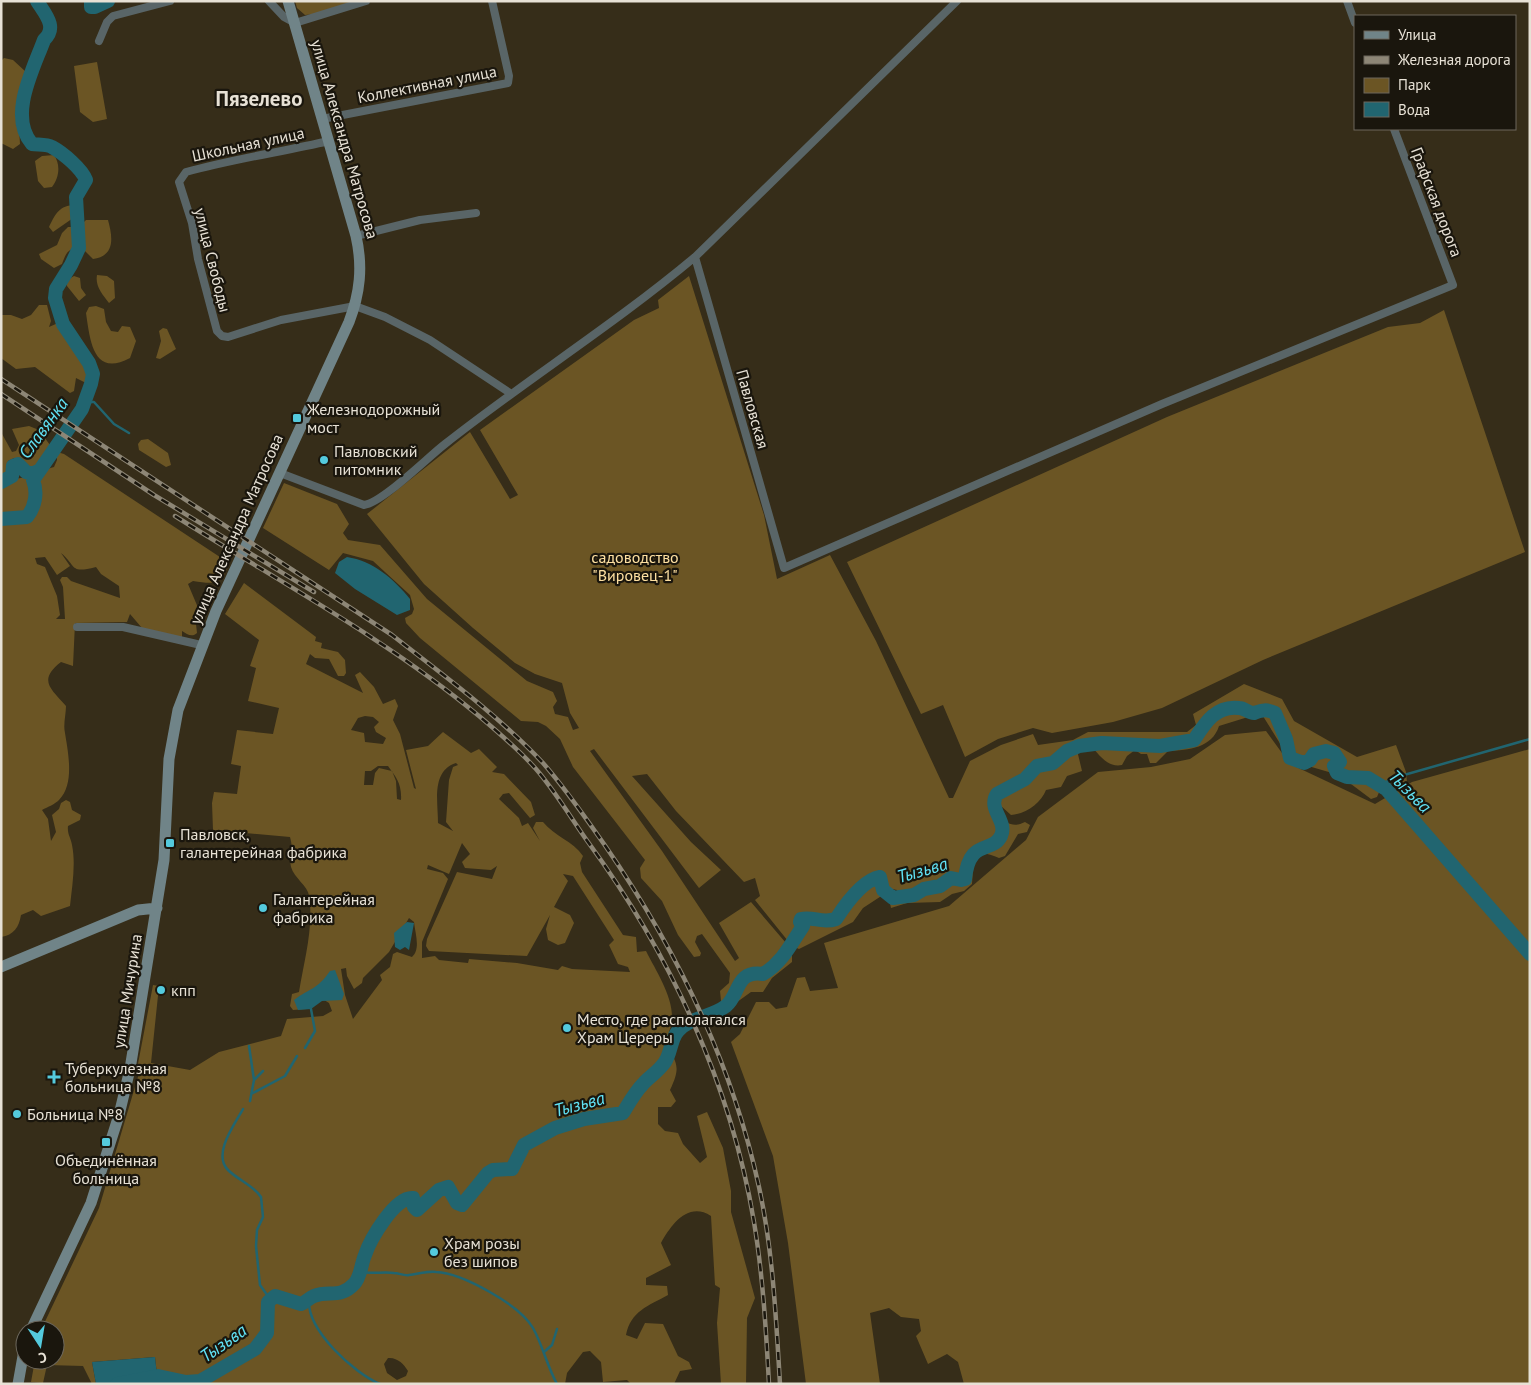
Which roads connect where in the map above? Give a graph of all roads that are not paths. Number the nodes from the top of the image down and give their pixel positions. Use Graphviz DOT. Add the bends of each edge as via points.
graph roads {
  1 [pos="170,1"];
  2 [pos="269,1"];
  3 [pos="288,1"];
  4 [pos="366,1"];
  5 [pos="492,1"];
  6 [pos="957,1"];
  7 [pos="1347,1"];
  8 [pos="1354,19"];
  9 [pos="295,23"];
  10 [pos="99,41"];
  11 [pos="322,119"];
  12 [pos="1394,130"];
  13 [pos="328,141"];
  14 [pos="179,182"];
  15 [pos="476,213"];
  16 [pos="356,236"];
  17 [pos="695,257"];
  18 [pos="355,306"];
  19 [pos="510,393"];
  20 [pos="280,473"];
  21 [pos="784,568"];
  22 [pos="76,627"];
  23 [pos="201,645"];
  24 [pos="157,908"];
  25 [pos="1,967"];
  26 [pos="36,1320"];
  27 [pos="21,1370"];
  28 [pos="18,1384"];
  1 -- 10 [label="street" via="113,16"];
  2 -- 9 [label="street" via="284,17"];
  3 -- 9 [label="main road, улица Александра Матросова"];
  4 -- 9 [label="street"];
  5 -- 11 [label="street, Коллективная улица" via="508,83"];
  6 -- 17 [label="street"];
  7 -- 8 [label="street"];
  9 -- 11 [label="main road, улица Александра Матросова"];
  11 -- 13 [label="main road, улица Александра Матросова"];
  12 -- 21 [label="street, Графская дорога" via="1454,285 1162,404"];
  13 -- 14 [label="street, Школьная улица" via="233,159 186,172"];
  13 -- 16 [label="main road, улица Александра Матросова"];
  14 -- 18 [label="street, улица Свободы" via="192,223 216,331 222,336 228,337 281,320"];
  15 -- 16 [label="street" via="420,220"];
  16 -- 18 [label="main road, улица Александра Матросова" via="361,276"];
  17 -- 19 [label="street" via="660,286"];
  17 -- 21 [label="street, Павловская"];
  18 -- 19 [label="street" via="430,340"];
  18 -- 20 [label="main road, улица Александра Матросова"];
  19 -- 20 [label="street" via="370,505 364,506"];
  20 -- 23 [label="main road, улица Александра Матросова"];
  22 -- 23 [label="street" via="123,627"];
  23 -- 24 [label="main road, улица Александра Матросова" via="172,735 164,860"];
  24 -- 25 [label="main road" via="138,910"];
  24 -- 26 [label="main road, улица Мичурина" via="130,1069 102,1173 86,1217"];
  27 -- 28 [label="main road"];
}
